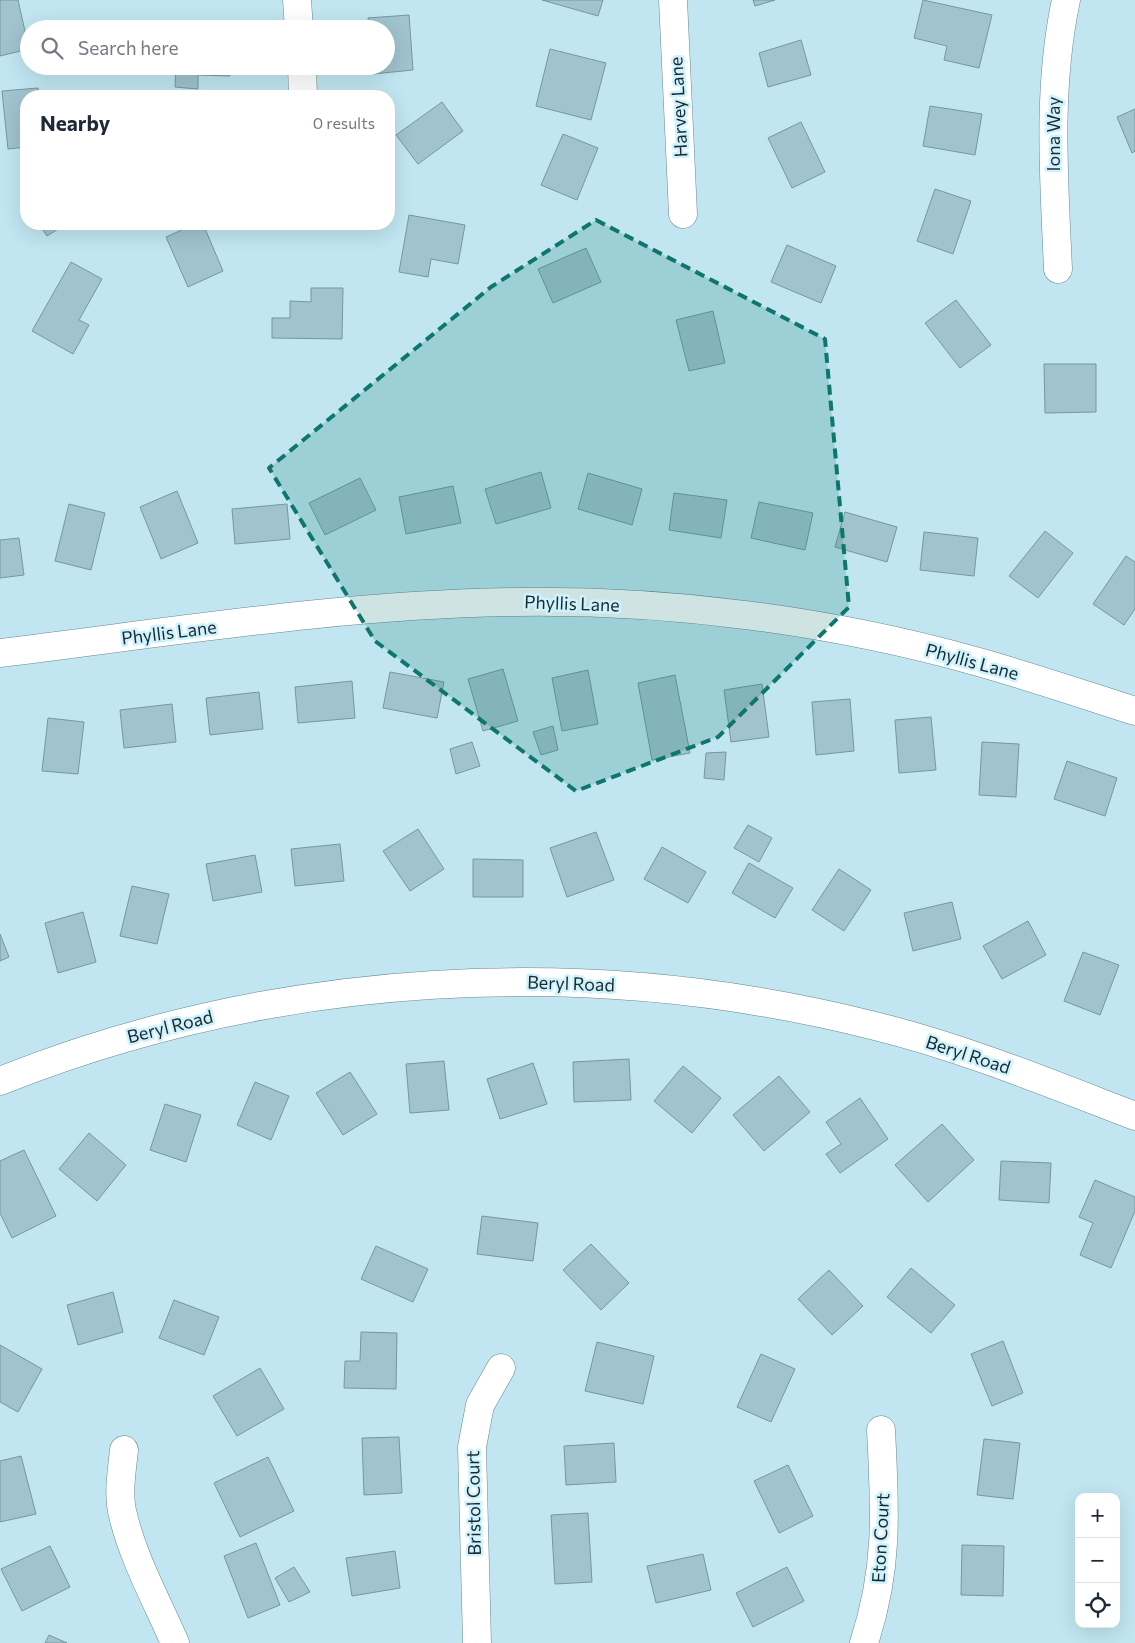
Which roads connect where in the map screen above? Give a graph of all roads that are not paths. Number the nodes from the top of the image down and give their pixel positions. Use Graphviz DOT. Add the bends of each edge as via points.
graph roads {
  1 [pos="297,0"];
  2 [pos="673,0"];
  3 [pos="1066,0"];
  4 [pos="298,20"];
  5 [pos="302,75"];
  6 [pos="303,90"];
  7 [pos="684,214"];
  8 [pos="1058,269"];
  9 [pos="0,654"];
  10 [pos="1135,711"];
  11 [pos="0,1081"];
  12 [pos="1135,1116"];
  13 [pos="501,1368"];
  14 [pos="881,1430"];
  15 [pos="124,1450"];
  16 [pos="175,1643"];
  17 [pos="477,1643"];
  18 [pos="864,1643"];
  1 -- 4 [label="street"];
  2 -- 7 [label="street, Harvey Lane"];
  3 -- 8 [label="street, Iona Way" via="1054,73"];
  5 -- 6 [label="street"];
  9 -- 10 [label="street, Phyllis Lane" via="340,611 432,604 592,603 759,618 852,633 972,660"];
  11 -- 12 [label="street, Beryl Road" via="152,1030 252,1007 401,987 476,982 584,983 682,991 750,1001 875,1026 960,1050"];
  13 -- 17 [label="street, Bristol Court" via="480,1405 472,1447"];
  14 -- 18 [label="street, Eton Court" via="884,1551 879,1589"];
  15 -- 16 [label="street" via="120,1486 122,1510"];
}
